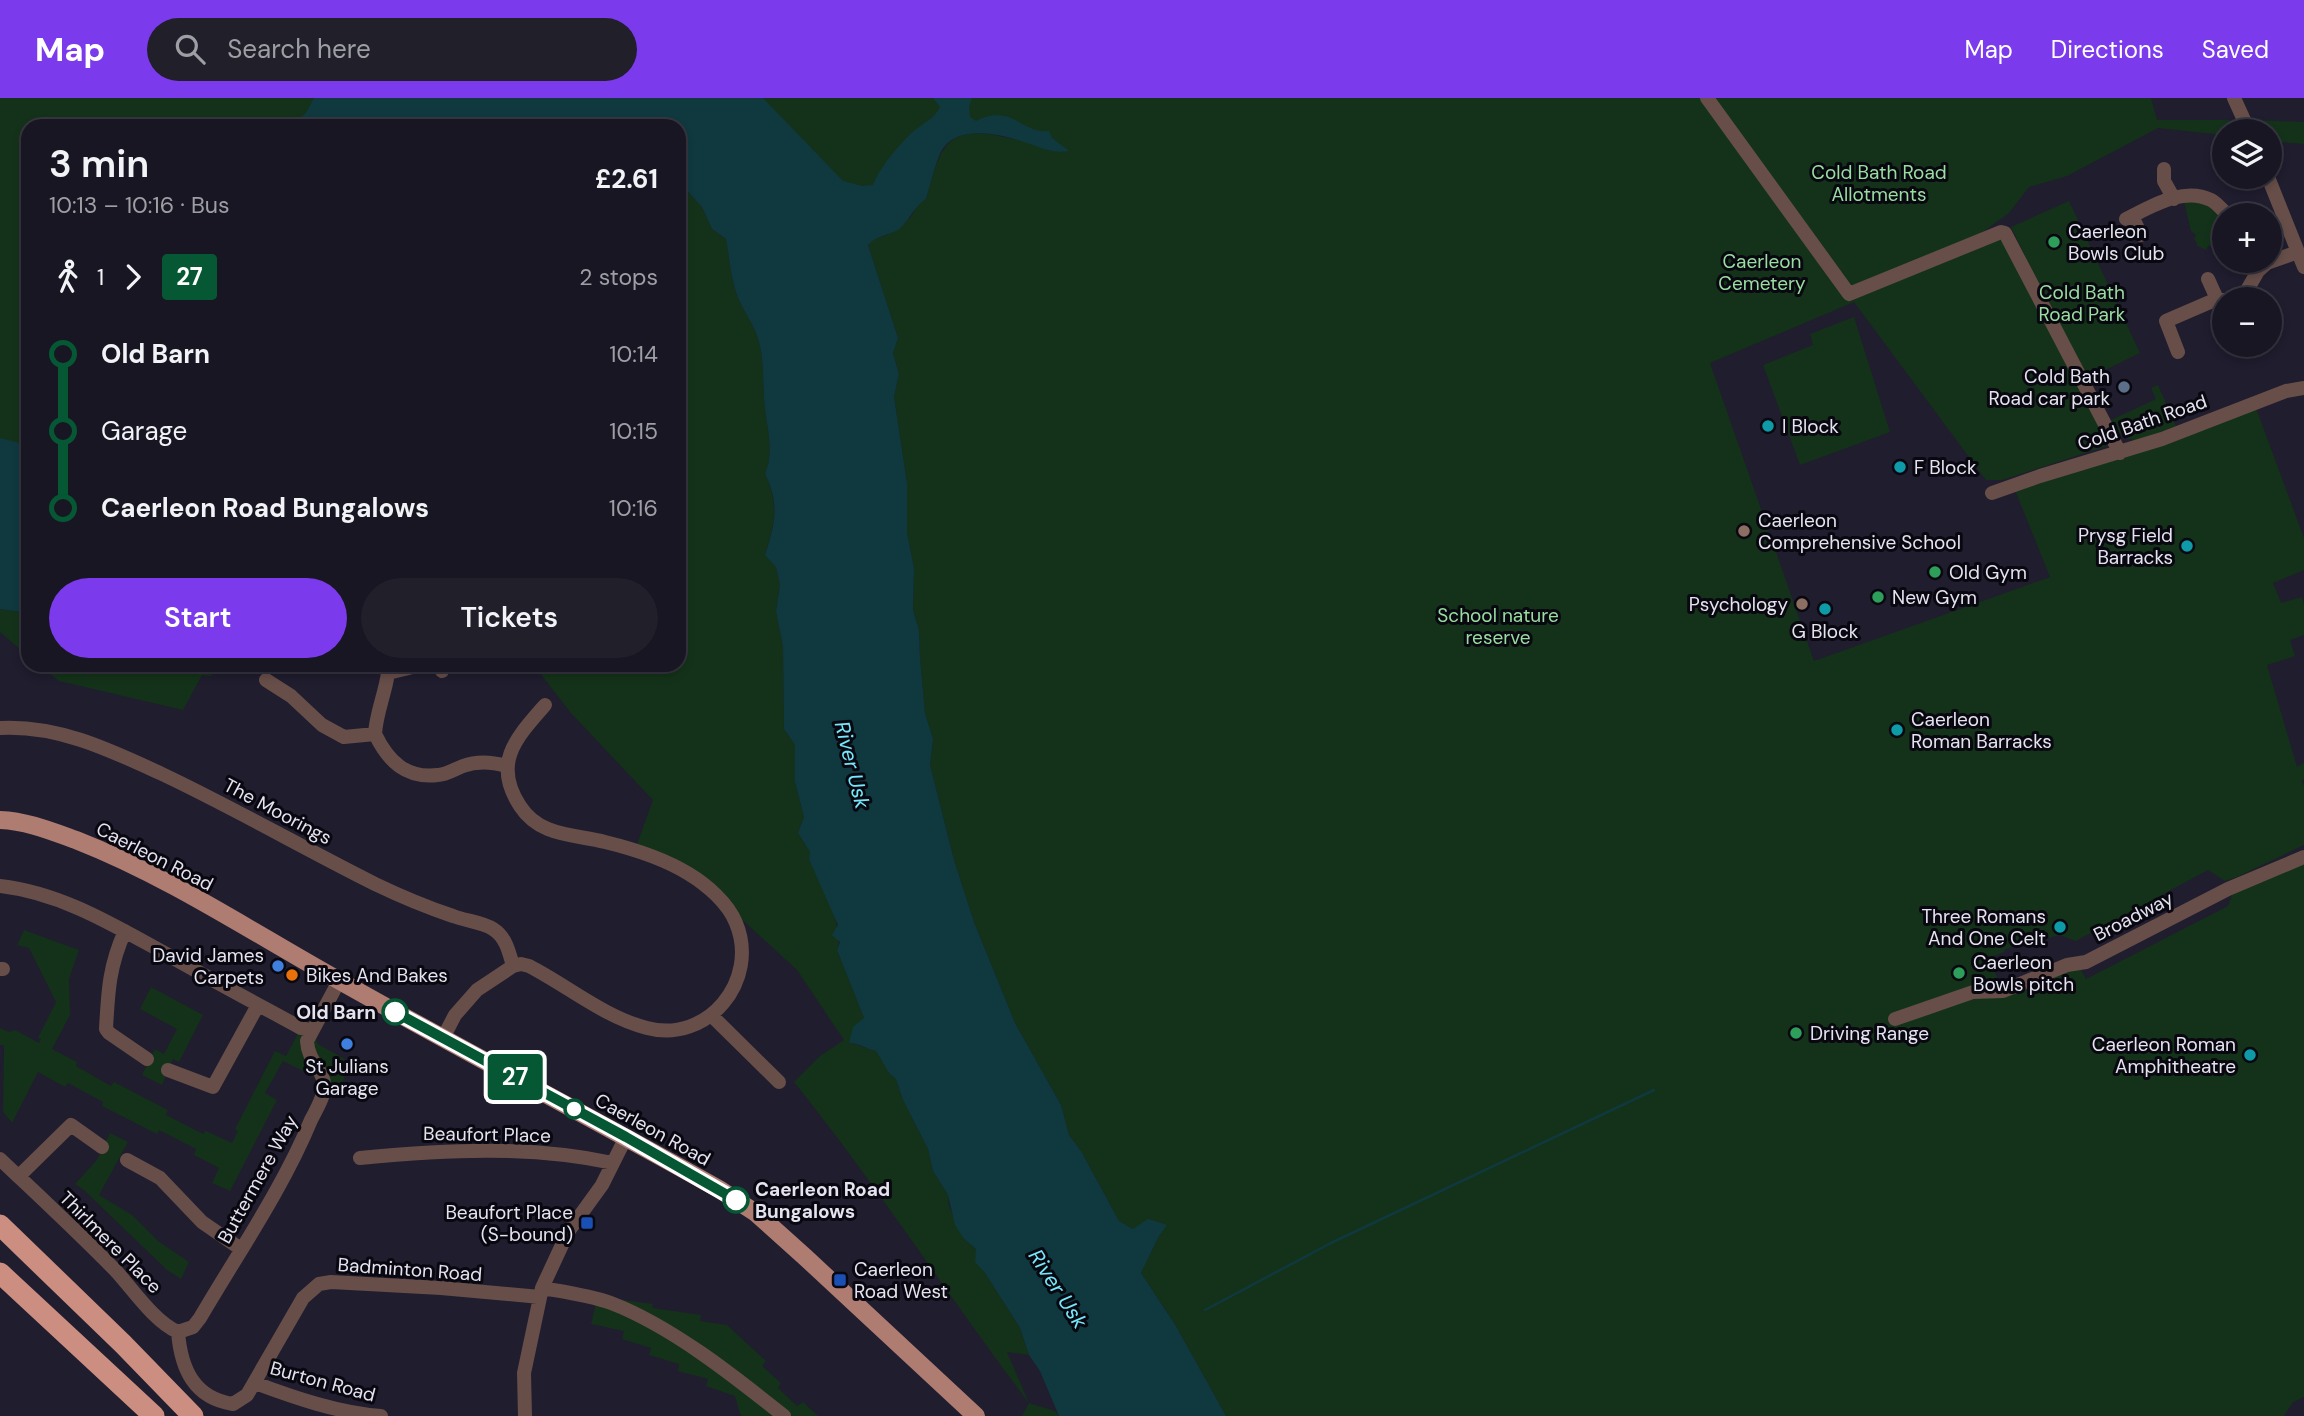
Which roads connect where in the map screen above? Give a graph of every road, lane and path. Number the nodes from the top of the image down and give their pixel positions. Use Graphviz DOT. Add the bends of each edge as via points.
graph roads {
  1 [pos="1707,98"];
  2 [pos="2234,98"];
  3 [pos="2244,119"];
  4 [pos="2164,169"];
  5 [pos="2274,189"];
  6 [pos="2174,199"];
  7 [pos="2215,203"];
  8 [pos="2141,235"];
  9 [pos="2298,252"];
  10 [pos="2282,258"];
  11 [pos="2304,267"];
  12 [pos="2208,279"];
  13 [pos="2213,287"];
  14 [pos="2212,303"];
  15 [pos="2178,352"];
  16 [pos="2304,387"];
  17 [pos="2120,453"];
  18 [pos="1992,493"];
  19 [pos="386,672"];
  20 [pos="266,680"];
  21 [pos="545,705"];
  22 [pos="0,728"];
  23 [pos="375,734"];
  24 [pos="506,766"];
  25 [pos="0,820"];
  26 [pos="2304,857"];
  27 [pos="0,886"];
  28 [pos="125,931"];
  29 [pos="513,966"];
  30 [pos="339,981"];
  31 [pos="258,1005"];
  32 [pos="712,1016"];
  33 [pos="1895,1019"];
  34 [pos="311,1030"];
  35 [pos="443,1038"];
  36 [pos="148,1059"];
  37 [pos="168,1070"];
  38 [pos="779,1082"];
  39 [pos="626,1137"];
  40 [pos="103,1147"];
  41 [pos="360,1158"];
  42 [pos="0,1159"];
  43 [pos="127,1160"];
  44 [pos="612,1164"];
  45 [pos="19,1176"];
  46 [pos="0,1226"];
  47 [pos="0,1245"];
  48 [pos="241,1249"];
  49 [pos="0,1273"];
  50 [pos="0,1282"];
  51 [pos="541,1293"];
  52 [pos="178,1332"];
  53 [pos="87,1354"];
  54 [pos="256,1383"];
  55 [pos="154,1416"];
  56 [pos="186,1416"];
  57 [pos="193,1416"];
  58 [pos="371,1416"];
  59 [pos="381,1416"];
  60 [pos="525,1416"];
  61 [pos="784,1416"];
  62 [pos="976,1416"];
  1 -- 17 [label="street" via="1849,294 2006,233"];
  2 -- 3 [label="street"];
  4 -- 6 [label="street" via="2164,181"];
  5 -- 9 [label="street"];
  6 -- 7 [label="street" via="2198,196"];
  6 -- 8 [label="street" via="2129,217"];
  9 -- 10 [label="street"];
  9 -- 11 [label="street"];
  12 -- 13 [label="street"];
  14 -- 15 [label="street" via="2166,321"];
  16 -- 17 [label="street, Cold Bath Road"];
  17 -- 18 [label="street, Cold Bath Road"];
  19 -- 23 [label="street"];
  20 -- 23 [label="street" via="291,696 322,726 344,737"];
  21 -- 24 [label="street" via="517,738"];
  22 -- 29 [label="street, The Moorings" via="70,735 175,780 411,901 496,931 508,947"];
  23 -- 24 [label="street" via="384,753 412,774 439,776 467,764"];
  24 -- 32 [label="street" via="514,797 541,827 658,858 691,875 722,901 737,924 742,952 736,985"];
  25 -- 30 [label="main road, Caerleon Road" via="48,829 144,870"];
  26 -- 33 [label="street, Broadway" via="2229,888 2086,962 2003,991 1973,992"];
  27 -- 28 [label="street" via="69,903"];
  28 -- 31 [label="street"];
  28 -- 36 [label="street" via="109,976 106,1029"];
  29 -- 32 [label="street" via="530,966 612,1014 649,1029 686,1028"];
  29 -- 35 [label="street" via="466,1001"];
  30 -- 34 [label="street"];
  30 -- 35 [label="main road, Caerleon Road"];
  31 -- 34 [label="street"];
  31 -- 37 [label="street" via="213,1087"];
  32 -- 38 [label="street"];
  34 -- 48 [label="street, Buttermere Way" via="307,1051 325,1086 292,1163"];
  35 -- 39 [label="main road, Caerleon Road"];
  39 -- 44 [label="street"];
  39 -- 62 [label="main road, Caerleon Road" via="755,1213"];
  40 -- 45 [label="street" via="71,1125"];
  41 -- 44 [label="street, Beaufort Place" via="439,1150 521,1151 574,1155"];
  42 -- 45 [label="street, Thirlmere Place"];
  43 -- 48 [label="street" via="160,1178 202,1222"];
  44 -- 51 [label="street" via="568,1232"];
  45 -- 52 [label="street, Thirlmere Place"];
  46 -- 57 [label="highway"];
  47 -- 56 [label="highway"];
  48 -- 52 [label="street, Buttermere Way" via="200,1318 193,1327"];
  49 -- 53 [label="highway"];
  50 -- 53 [label="highway"];
  51 -- 54 [label="street, Badminton Road" via="319,1284 303,1298"];
  51 -- 60 [label="street" via="524,1373"];
  51 -- 61 [label="street, Badminton Road" via="587,1296 611,1303 739,1380"];
  52 -- 54 [label="street, Badminton Road" via="182,1362 193,1383 215,1400 233,1404"];
  53 -- 55 [label="highway"];
  54 -- 58 [label="street, Burton Road" via="285,1395"];
  58 -- 59 [label="street, Burton Road"];
}
